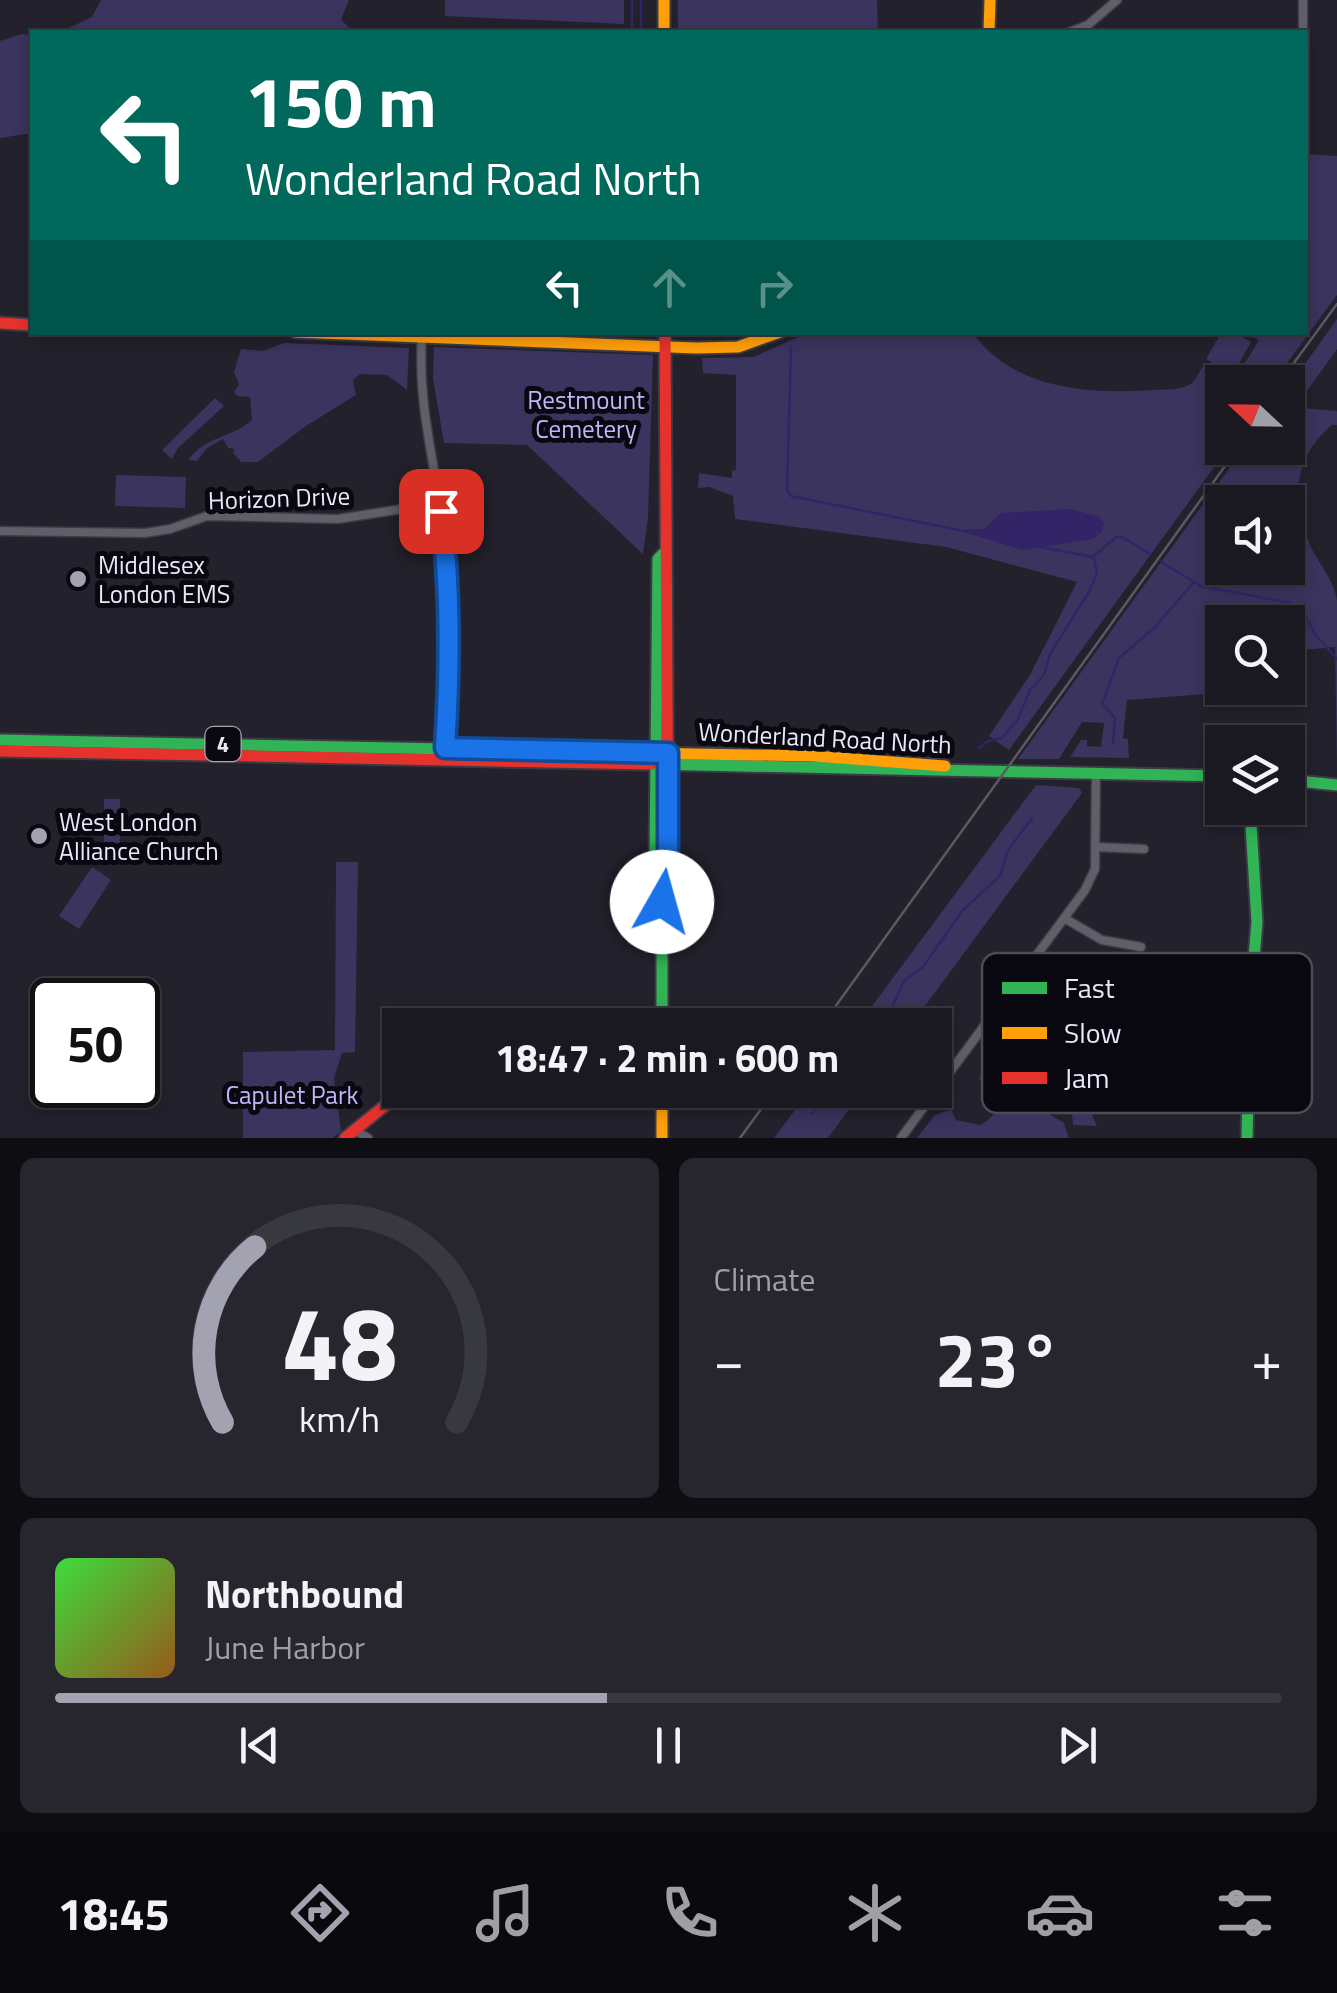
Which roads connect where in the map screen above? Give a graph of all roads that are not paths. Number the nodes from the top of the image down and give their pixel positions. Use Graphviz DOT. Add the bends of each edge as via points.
graph roads {
  1 [pos="664,0"];
  2 [pos="990,0"];
  3 [pos="1117,0"];
  4 [pos="1303,0"];
  5 [pos="664,30"];
  6 [pos="989,30"];
  7 [pos="1075,30"];
  8 [pos="1303,30"];
  9 [pos="0,324"];
  10 [pos="30,325"];
  11 [pos="390,335"];
  12 [pos="772,335"];
  13 [pos="422,336"];
  14 [pos="665,339"];
  15 [pos="440,503"];
  16 [pos="0,531"];
  17 [pos="0,740"];
  18 [pos="0,751"];
  19 [pos="445,754"];
  20 [pos="662,760"];
  21 [pos="1096,773"];
  22 [pos="1205,776"];
  23 [pos="1305,782"];
  24 [pos="1337,785"];
  25 [pos="1251,825"];
  26 [pos="1096,847"];
  27 [pos="1144,849"];
  28 [pos="1064,918"];
  29 [pos="1141,947"];
  30 [pos="1038,953"];
  31 [pos="1255,953"];
  32 [pos="662,1008"];
  33 [pos="982,1028"];
  34 [pos="382,1108"];
  35 [pos="662,1108"];
  36 [pos="1248,1113"];
  37 [pos="350,1134"];
  38 [pos="368,1138"];
  39 [pos="662,1138"];
  40 [pos="901,1138"];
  41 [pos="1247,1138"];
  1 -- 5 [label="main road"];
  2 -- 6 [label="main road"];
  3 -- 7 [label="street"];
  4 -- 8 [label="street"];
  9 -- 10 [label="main road"];
  11 -- 13 [label="main road"];
  12 -- 14 [label="main road" via="738,347"];
  13 -- 14 [label="main road"];
  13 -- 15 [label="street" via="420,376"];
  14 -- 20 [label="main road"];
  15 -- 16 [label="street, Horizon Drive" via="338,519 224,515 145,533"];
  15 -- 19 [label="street" via="450,579"];
  17 -- 19 [label="main road, Wonderland Road North / 4"];
  18 -- 19 [label="main road, Wonderland Road North / 4"];
  19 -- 20 [label="main road, Wonderland Road North / 4"];
  20 -- 21 [label="main road, Wonderland Road North / 4"];
  20 -- 32 [label="main road" via="668,856 662,870"];
  21 -- 22 [label="main road, Wonderland Road North / 4"];
  21 -- 26 [label="street"];
  23 -- 24 [label="main road"];
  25 -- 31 [label="main road"];
  26 -- 27 [label="street"];
  26 -- 28 [label="street" via="1095,869"];
  28 -- 29 [label="street" via="1102,940"];
  28 -- 30 [label="street"];
  33 -- 40 [label="street"];
  34 -- 37 [label="main road"];
  35 -- 39 [label="main road"];
  36 -- 41 [label="main road"];
  37 -- 38 [label="street"];
}
